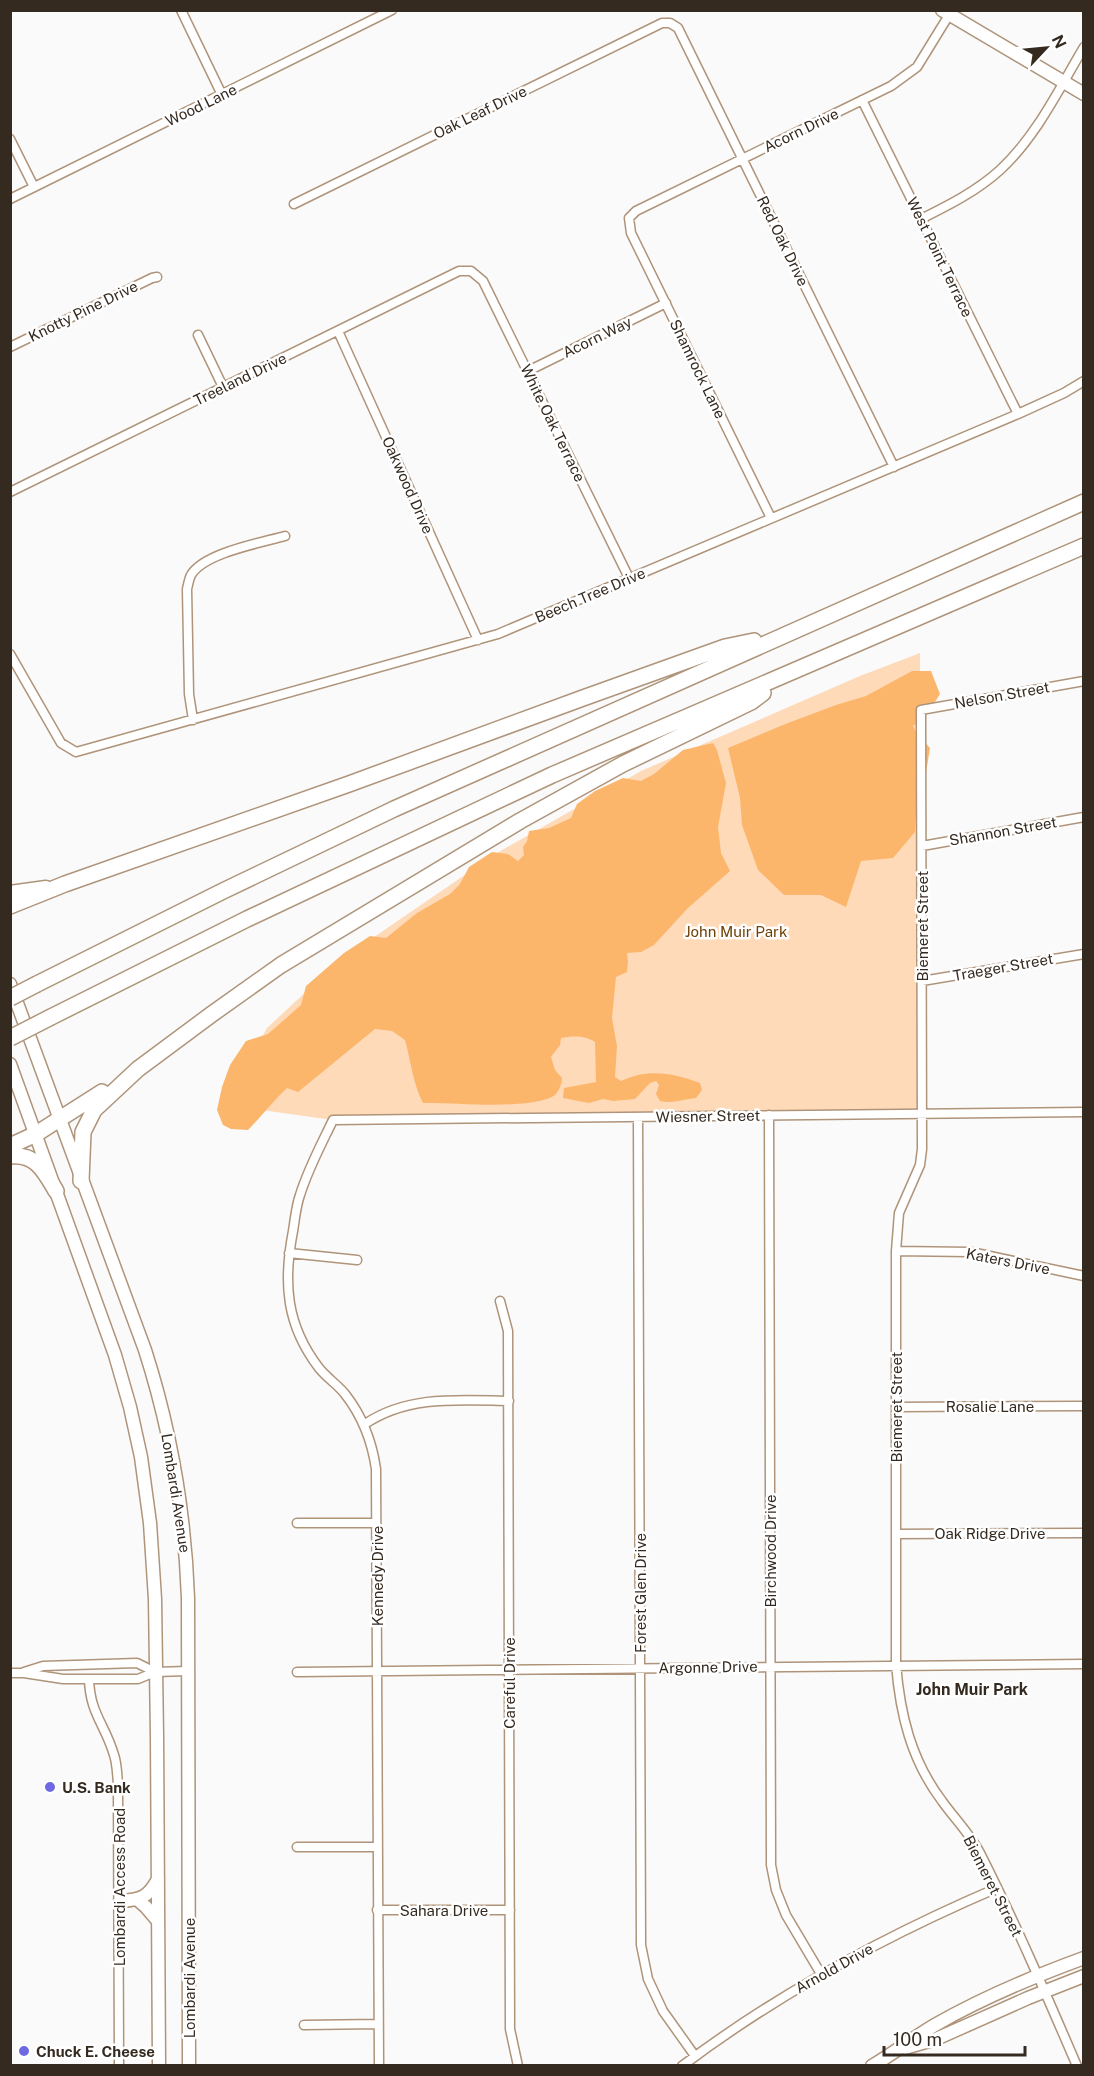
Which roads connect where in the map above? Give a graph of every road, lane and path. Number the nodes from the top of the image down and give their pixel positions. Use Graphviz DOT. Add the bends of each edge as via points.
graph roads {
  1 [pos="181,10"];
  2 [pos="392,10"];
  3 [pos="945,13"];
  4 [pos="666,22"];
  5 [pos="1083,47"];
  6 [pos="1063,82"];
  7 [pos="222,94"];
  8 [pos="1083,94"];
  9 [pos="862,100"];
  10 [pos="10,138"];
  11 [pos="742,159"];
  12 [pos="34,187"];
  13 [pos="10,199"];
  14 [pos="294,204"];
  15 [pos="629,218"];
  16 [pos="921,219"];
  17 [pos="471,271"];
  18 [pos="157,277"];
  19 [pos="666,303"];
  20 [pos="338,331"];
  21 [pos="198,335"];
  22 [pos="10,347"];
  23 [pos="528,371"];
  24 [pos="1083,381"];
  25 [pos="223,387"];
  26 [pos="1018,414"];
  27 [pos="894,467"];
  28 [pos="10,492"];
  29 [pos="1083,502"];
  30 [pos="771,518"];
  31 [pos="285,536"];
  32 [pos="1083,546"];
  33 [pos="629,578"];
  34 [pos="786,634"];
  35 [pos="478,640"];
  36 [pos="10,654"];
  37 [pos="785,676"];
  38 [pos="1083,681"];
  39 [pos="921,710"];
  40 [pos="193,720"];
  41 [pos="1083,817"];
  42 [pos="922,846"];
  43 [pos="65,884"];
  44 [pos="10,892"];
  45 [pos="10,906"];
  46 [pos="1083,954"];
  47 [pos="922,981"];
  48 [pos="10,984"];
  49 [pos="10,998"];
  50 [pos="10,1038"];
  51 [pos="10,1064"];
  52 [pos="138,1069"];
  53 [pos="1083,1112"];
  54 [pos="922,1114"];
  55 [pos="769,1115"];
  56 [pos="638,1117"];
  57 [pos="59,1120"];
  58 [pos="333,1120"];
  59 [pos="36,1134"];
  60 [pos="10,1146"];
  61 [pos="10,1156"];
  62 [pos="81,1181"];
  63 [pos="56,1191"];
  64 [pos="896,1251"];
  65 [pos="289,1252"];
  66 [pos="357,1260"];
  67 [pos="1083,1276"];
  68 [pos="500,1301"];
  69 [pos="509,1401"];
  70 [pos="1083,1406"];
  71 [pos="896,1407"];
  72 [pos="365,1424"];
  73 [pos="297,1523"];
  74 [pos="376,1523"];
  75 [pos="1083,1533"];
  76 [pos="896,1534"];
  77 [pos="896,1664"];
  78 [pos="1083,1664"];
  79 [pos="770,1667"];
  80 [pos="640,1668"];
  81 [pos="509,1670"];
  82 [pos="188,1671"];
  83 [pos="377,1671"];
  84 [pos="10,1672"];
  85 [pos="24,1672"];
  86 [pos="155,1672"];
  87 [pos="297,1672"];
  88 [pos="89,1679"];
  89 [pos="377,1846"];
  90 [pos="297,1847"];
  91 [pos="158,1879"];
  92 [pos="997,1888"];
  93 [pos="138,1900"];
  94 [pos="120,1901"];
  95 [pos="377,1910"];
  96 [pos="510,1910"];
  97 [pos="158,1922"];
  98 [pos="1083,1958"];
  99 [pos="821,1974"];
  100 [pos="1037,1976"];
  101 [pos="1083,1976"];
  102 [pos="1044,1991"];
  103 [pos="378,2024"];
  104 [pos="304,2025"];
  105 [pos="901,2049"];
  106 [pos="695,2056"];
  107 [pos="119,2066"];
  108 [pos="159,2066"];
  109 [pos="189,2066"];
  110 [pos="379,2066"];
  111 [pos="518,2066"];
  112 [pos="682,2066"];
  113 [pos="872,2066"];
  114 [pos="1077,2066"];
  1 -- 7 [label="street"];
  2 -- 7 [label="street, Wood Lane"];
  3 -- 6 [label="main road"];
  3 -- 9 [label="street, Acorn Drive" via="917,67"];
  4 -- 11 [label="street, Red Oak Drive" via="678,28"];
  4 -- 14 [label="street, Oak Leaf Drive"];
  5 -- 6 [label="street"];
  6 -- 8 [label="main road"];
  6 -- 16 [label="street" via="1032,134 1000,170 965,196"];
  7 -- 12 [label="street, Wood Lane"];
  9 -- 11 [label="street, Acorn Drive"];
  9 -- 16 [label="street, West Point Terrace"];
  10 -- 12 [label="street"];
  11 -- 15 [label="street, Acorn Drive"];
  11 -- 27 [label="street, Red Oak Drive"];
  12 -- 13 [label="street, Wood Lane"];
  15 -- 19 [label="street, Shamrock Lane" via="631,233"];
  16 -- 26 [label="street, West Point Terrace"];
  17 -- 20 [label="street, Treeland Drive" via="459,271"];
  17 -- 23 [label="street, White Oak Terrace" via="483,281"];
  18 -- 22 [label="street, Knotty Pine Drive"];
  19 -- 23 [label="street, Acorn Way"];
  19 -- 30 [label="street, Shamrock Lane"];
  20 -- 25 [label="street, Treeland Drive"];
  20 -- 35 [label="street, Oakwood Drive"];
  21 -- 25 [label="street"];
  23 -- 33 [label="street, White Oak Terrace"];
  24 -- 26 [label="street, Beech Tree Drive"];
  25 -- 28 [label="street, Treeland Drive"];
  26 -- 27 [label="street, Beech Tree Drive"];
  27 -- 30 [label="street, Beech Tree Drive"];
  29 -- 34 [label="highway"];
  30 -- 33 [label="street, Beech Tree Drive"];
  31 -- 40 [label="street" via="219,555 191,575 187,589"];
  32 -- 37 [label="highway"];
  33 -- 35 [label="street, Beech Tree Drive"];
  34 -- 43 [label="highway" via="725,647"];
  34 -- 49 [label="highway, bridge" via="394,808"];
  35 -- 40 [label="street, Beech Tree Drive"];
  36 -- 40 [label="street, Beech Tree Drive" via="61,743 76,752"];
  37 -- 50 [label="highway, bridge" via="420,836"];
  37 -- 52 [label="highway" via="751,702 623,764 281,965"];
  38 -- 39 [label="street, Nelson Street"];
  39 -- 42 [label="street, Biemeret Street"];
  41 -- 42 [label="street, Shannon Street"];
  42 -- 47 [label="street, Biemeret Street"];
  43 -- 44 [label="main road"];
  43 -- 45 [label="highway"];
  46 -- 47 [label="street, Traeger Street"];
  47 -- 54 [label="street, Biemeret Street"];
  48 -- 57 [label="main road, Lombardi Avenue"];
  51 -- 59 [label="main road, Lombardi Avenue"];
  52 -- 57 [label="highway"];
  52 -- 62 [label="highway" via="88,1118 82,1137"];
  53 -- 54 [label="street, Wiesner Street"];
  54 -- 55 [label="street, Wiesner Street"];
  54 -- 64 [label="street, Biemeret Street" via="920,1166 899,1213"];
  55 -- 56 [label="street, Wiesner Street"];
  55 -- 79 [label="street, Birchwood Drive"];
  56 -- 58 [label="street, Wiesner Street"];
  56 -- 80 [label="street, Forest Glen Drive"];
  57 -- 59 [label="highway"];
  57 -- 62 [label="main road, Lombardi Avenue"];
  58 -- 65 [label="street, Kennedy Drive" via="299,1197"];
  59 -- 60 [label="highway"];
  59 -- 63 [label="main road, Lombardi Avenue"];
  61 -- 63 [label="highway" via="26,1156 35,1161"];
  62 -- 82 [label="main road, Lombardi Avenue" via="149,1364 172,1455 187,1561"];
  63 -- 86 [label="main road, Lombardi Avenue" via="115,1355 139,1443 152,1544"];
  64 -- 67 [label="street, Katers Drive" via="971,1252"];
  64 -- 71 [label="street, Biemeret Street"];
  65 -- 66 [label="street"];
  65 -- 72 [label="street, Kennedy Drive" via="289,1306 300,1339"];
  68 -- 69 [label="street, Careful Drive" via="508,1332"];
  69 -- 72 [label="street" via="418,1403 376,1416"];
  69 -- 81 [label="street, Careful Drive"];
  70 -- 71 [label="street, Rosalie Lane"];
  71 -- 76 [label="street, Biemeret Street"];
  72 -- 74 [label="street, Kennedy Drive" via="376,1469"];
  73 -- 74 [label="street"];
  74 -- 83 [label="street, Kennedy Drive"];
  75 -- 76 [label="street, Oak Ridge Drive"];
  76 -- 77 [label="street, Biemeret Street"];
  77 -- 78 [label="street, Argonne Drive"];
  77 -- 79 [label="street, Argonne Drive"];
  77 -- 92 [label="street, Biemeret Street" via="904,1721 920,1764 941,1801 978,1849"];
  79 -- 80 [label="street, Argonne Drive"];
  79 -- 99 [label="street, Birchwood Drive" via="771,1865 786,1915"];
  80 -- 81 [label="street, Argonne Drive"];
  80 -- 106 [label="street, Forest Glen Drive" via="641,1946 648,1979 663,2011"];
  81 -- 83 [label="street, Argonne Drive"];
  81 -- 96 [label="street, Careful Drive"];
  82 -- 86 [label="street"];
  82 -- 109 [label="main road, Lombardi Avenue"];
  83 -- 87 [label="street, Argonne Drive"];
  83 -- 89 [label="street, Kennedy Drive"];
  84 -- 85 [label="street"];
  85 -- 86 [label="street" via="43,1666 137,1663"];
  85 -- 88 [label="street"];
  86 -- 88 [label="street" via="138,1679"];
  86 -- 91 [label="main road, Lombardi Avenue"];
  88 -- 94 [label="street, Lombardi Access Road" via="94,1711 115,1757"];
  89 -- 90 [label="street"];
  89 -- 95 [label="street, Kennedy Drive"];
  91 -- 93 [label="main road"];
  91 -- 97 [label="main road, Lombardi Avenue"];
  92 -- 99 [label="street, Arnold Drive" via="939,1913"];
  92 -- 100 [label="street, Biemeret Street"];
  93 -- 94 [label="main road"];
  93 -- 97 [label="main road"];
  94 -- 107 [label="street, Lombardi Access Road"];
  95 -- 96 [label="street, Sahara Drive"];
  95 -- 103 [label="street, Kennedy Drive"];
  96 -- 111 [label="street, Careful Drive" via="510,2029"];
  97 -- 108 [label="main road, Lombardi Avenue"];
  98 -- 100 [label="main road"];
  99 -- 106 [label="street, Arnold Drive"];
  100 -- 102 [label="street, Biemeret Street"];
  100 -- 105 [label="main road" via="951,2016"];
  101 -- 102 [label="main road"];
  102 -- 105 [label="main road" via="936,2039"];
  102 -- 114 [label="street, Biemeret Street"];
  103 -- 104 [label="street"];
  103 -- 110 [label="street, Kennedy Drive"];
  105 -- 113 [label="main road"];
  106 -- 112 [label="street, Arnold Drive"];
}
